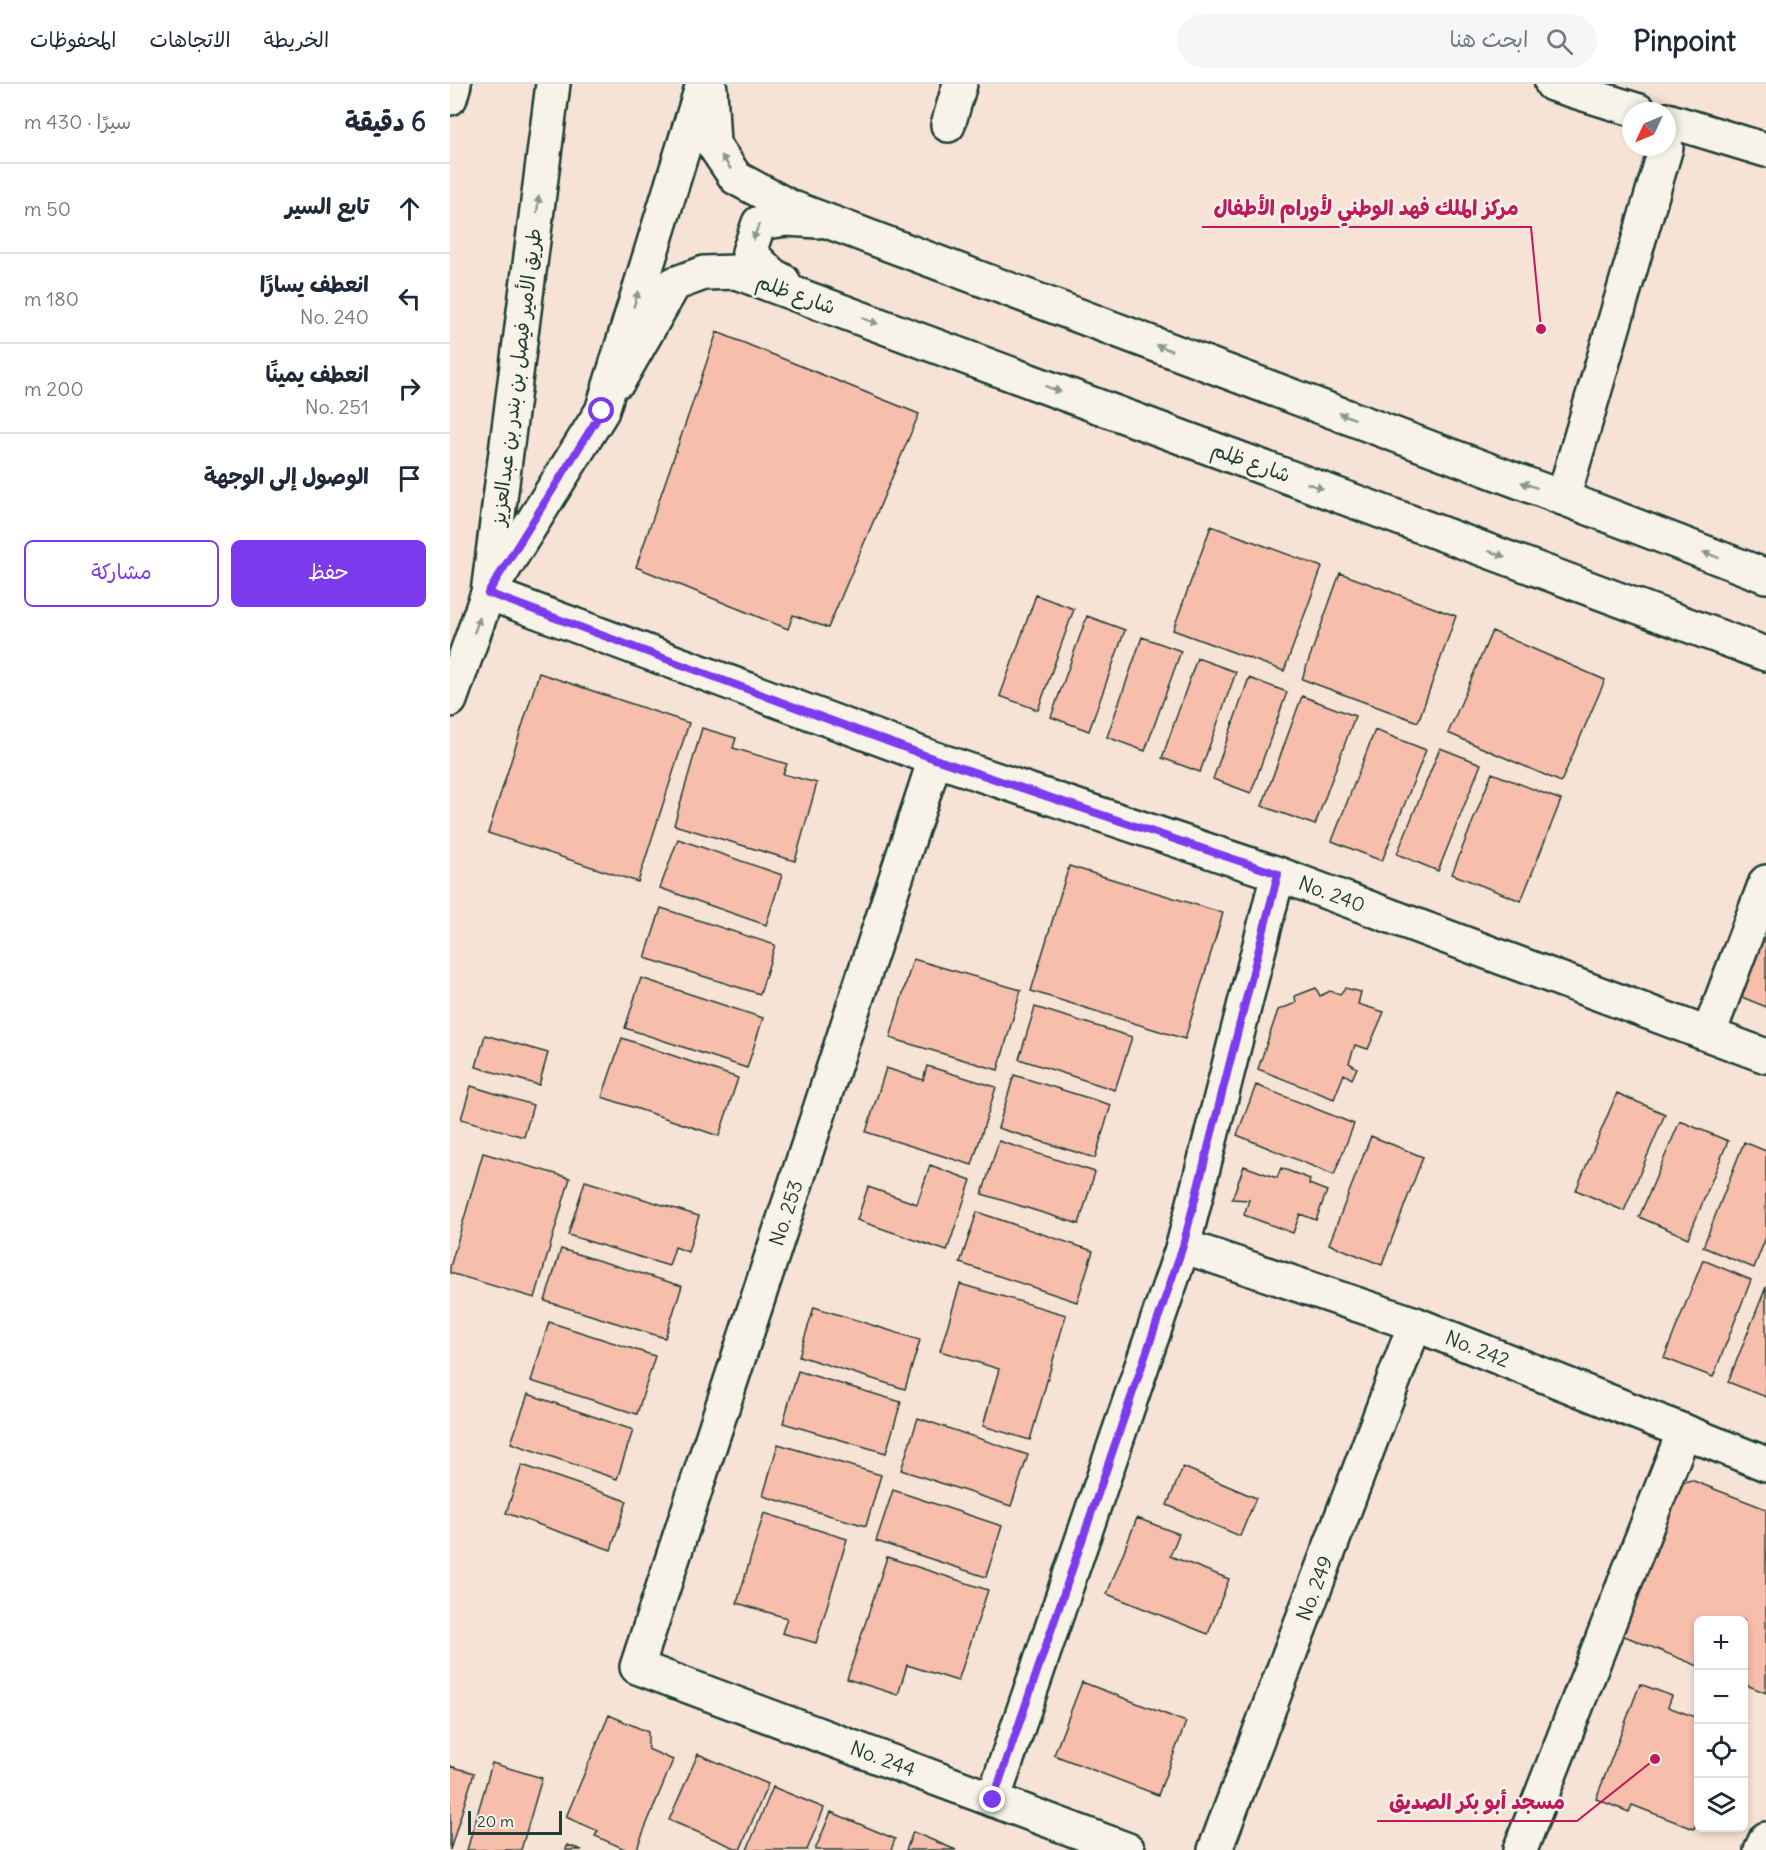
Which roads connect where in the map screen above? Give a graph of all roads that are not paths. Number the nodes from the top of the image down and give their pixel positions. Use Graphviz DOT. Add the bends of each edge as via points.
graph roads {
  1 [pos="454,84"];
  2 [pos="554,84"];
  3 [pos="704,84"];
  4 [pos="710,84"];
  5 [pos="960,84"];
  6 [pos="1552,84"];
  7 [pos="450,98"];
  8 [pos="1622,106"];
  9 [pos="948,125"];
  10 [pos="1676,134"];
  11 [pos="1766,150"];
  12 [pos="1662,156"];
  13 [pos="828,221"];
  14 [pos="813,299"];
  15 [pos="602,411"];
  16 [pos="1563,498"];
  17 [pos="1766,576"];
  18 [pos="488,593"];
  19 [pos="1766,654"];
  20 [pos="450,700"];
  21 [pos="935,759"];
  22 [pos="1278,874"];
  23 [pos="1766,882"];
  24 [pos="1709,1033"];
  25 [pos="1766,1056"];
  26 [pos="1183,1246"];
  27 [pos="1415,1324"];
  28 [pos="1684,1431"];
  29 [pos="1766,1464"];
  30 [pos="637,1667"];
  31 [pos="993,1800"];
  32 [pos="1766,1839"];
  33 [pos="1128,1850"];
  34 [pos="1215,1850"];
  35 [pos="1520,1850"];
  36 [pos="1761,1850"];
  1 -- 7 [label="street"];
  18 -- 2 [label="street, طريق الأمير فيصل بن بندر بن عبدالعزيز, one-way"];
  15 -- 3 [label="street, one-way"];
  13 -- 4 [label="street, one-way" via="790,207 736,178 713,144"];
  5 -- 9 [label="street"];
  6 -- 8 [label="street"];
  10 -- 11 [label="street"];
  12 -- 16 [label="street"];
  13 -- 14 [label="street, one-way" via="787,219 759,223 749,252 772,275"];
  16 -- 13 [label="street, one-way"];
  14 -- 15 [label="street, شارع ظلم" via="736,272 704,273 674,284"];
  14 -- 19 [label="street, شارع ظلم, one-way"];
  15 -- 18 [label="street"];
  17 -- 16 [label="street, one-way"];
  20 -- 18 [label="street, طريق الأمير فيصل بن بندر بن عبدالعزيز, one-way"];
  18 -- 21 [label="street, No. 240"];
  21 -- 22 [label="street, No. 240"];
  21 -- 30 [label="street, No. 253"];
  22 -- 24 [label="street, No. 240"];
  22 -- 26 [label="street"];
  23 -- 24 [label="street"];
  24 -- 25 [label="street, No. 240"];
  26 -- 27 [label="street, No. 242"];
  26 -- 31 [label="street"];
  27 -- 28 [label="street, No. 242"];
  27 -- 34 [label="street, No. 249"];
  28 -- 29 [label="street, No. 242"];
  28 -- 35 [label="street"];
  30 -- 31 [label="street, No. 244"];
  31 -- 33 [label="street, No. 244"];
  32 -- 36 [label="street"];
}
